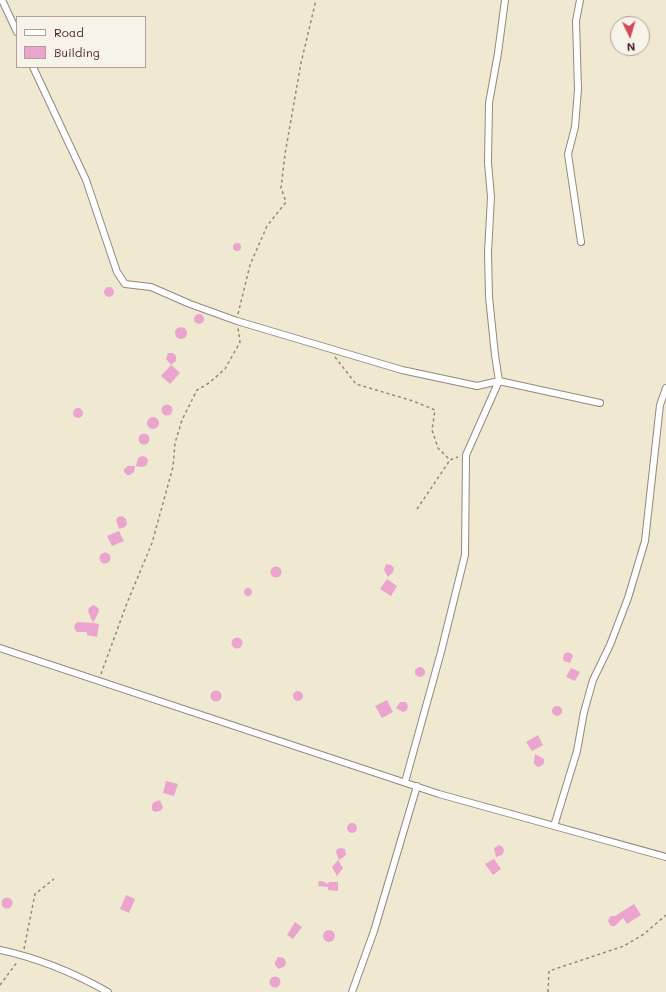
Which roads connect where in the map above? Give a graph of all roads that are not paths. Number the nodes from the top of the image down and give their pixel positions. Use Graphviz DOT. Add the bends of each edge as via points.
graph roads {
  1 [pos="2,0"];
  2 [pos="505,0"];
  3 [pos="580,0"];
  4 [pos="16,30"];
  5 [pos="33,68"];
  6 [pos="581,242"];
  7 [pos="499,381"];
  8 [pos="666,388"];
  9 [pos="600,403"];
  10 [pos="0,648"];
  11 [pos="405,782"];
  12 [pos="417,786"];
  13 [pos="554,826"];
  14 [pos="666,857"];
  15 [pos="0,950"];
  16 [pos="108,992"];
  17 [pos="352,992"];
  1 -- 4 [label="street"];
  2 -- 7 [label="street" via="489,103 488,163 491,197 489,297"];
  3 -- 6 [label="street" via="576,21 578,89 575,127 568,154"];
  5 -- 7 [label="street" via="86,180 117,272 126,284 151,287 237,321 402,370 477,386"];
  7 -- 9 [label="street"];
  7 -- 11 [label="street" via="466,455 465,555"];
  8 -- 13 [label="street" via="660,405 645,541 628,598 594,680 584,712 577,751"];
  10 -- 11 [label="street"];
  11 -- 12 [label="street"];
  12 -- 13 [label="street"];
  12 -- 17 [label="street" via="374,931"];
  13 -- 14 [label="street"];
  15 -- 16 [label="street" via="37,960"];
}
